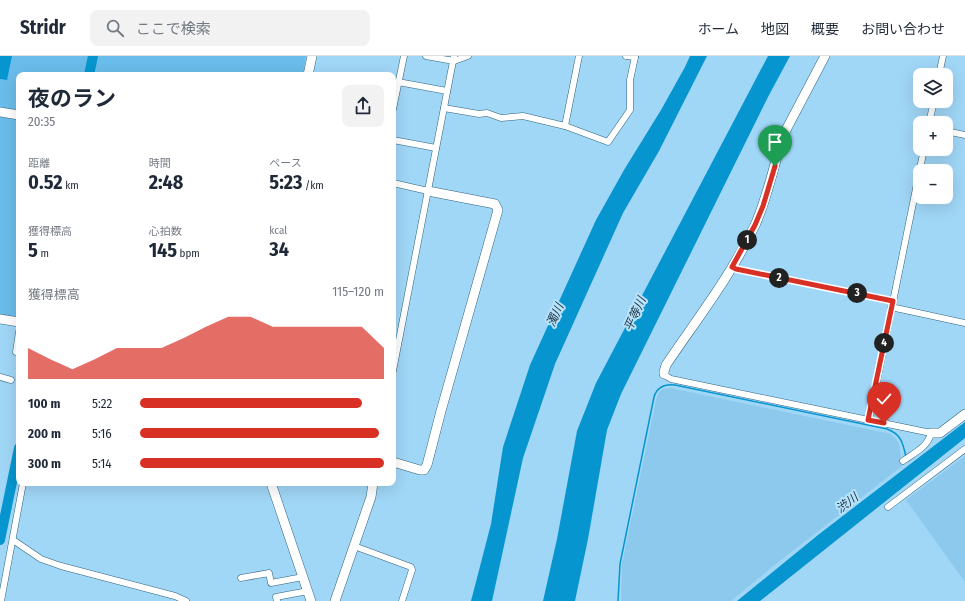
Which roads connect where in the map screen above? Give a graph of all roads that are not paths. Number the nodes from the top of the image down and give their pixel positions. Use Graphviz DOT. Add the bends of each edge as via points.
graph roads {
  1 [pos="312,56"];
  2 [pos="404,56"];
  3 [pos="426,56"];
  4 [pos="468,56"];
  5 [pos="579,56"];
  6 [pos="626,56"];
  7 [pos="825,56"];
  8 [pos="943,56"];
  9 [pos="635,57"];
  10 [pos="454,58"];
  11 [pos="940,68"];
  12 [pos="309,72"];
  13 [pos="398,82"];
  14 [pos="447,91"];
  15 [pos="396,93"];
  16 [pos="444,108"];
  17 [pos="0,112"];
  18 [pos="16,115"];
  19 [pos="565,126"];
  20 [pos="953,132"];
  21 [pos="965,135"];
  22 [pos="396,141"];
  23 [pos="436,148"];
  24 [pos="923,156"];
  25 [pos="396,185"];
  26 [pos="428,191"];
  27 [pos="732,267"];
  28 [pos="892,304"];
  29 [pos="0,319"];
  30 [pos="16,322"];
  31 [pos="965,323"];
  32 [pos="396,356"];
  33 [pos="664,374"];
  34 [pos="0,377"];
  35 [pos="11,380"];
  36 [pos="965,414"];
  37 [pos="868,420"];
  38 [pos="931,433"];
  39 [pos="965,449"];
  40 [pos="906,459"];
  41 [pos="396,463"];
  42 [pos="22,486"];
  43 [pos="272,486"];
  44 [pos="373,486"];
  45 [pos="888,507"];
  46 [pos="13,540"];
  47 [pos="354,546"];
  48 [pos="303,577"];
  49 [pos="241,578"];
  50 [pos="308,591"];
  51 [pos="1,601"];
  52 [pos="186,601"];
  53 [pos="277,601"];
  54 [pos="311,601"];
  55 [pos="335,601"];
  56 [pos="402,601"];
  1 -- 12 [label="street"];
  2 -- 13 [label="street"];
  3 -- 10 [label="street"];
  4 -- 10 [label="street"];
  5 -- 19 [label="street"];
  6 -- 9 [label="street"];
  7 -- 27 [label="street" via="786,130 766,199"];
  8 -- 11 [label="street"];
  9 -- 19 [label="street" via="630,80 630,110 608,142"];
  10 -- 14 [label="street"];
  13 -- 14 [label="street"];
  13 -- 15 [label="street"];
  14 -- 16 [label="street"];
  16 -- 19 [label="street" via="501,118 523,116"];
  16 -- 23 [label="street"];
  17 -- 18 [label="street"];
  20 -- 21 [label="street"];
  22 -- 23 [label="street"];
  23 -- 26 [label="street"];
  24 -- 28 [label="street"];
  25 -- 26 [label="street"];
  26 -- 32 [label="street"];
  26 -- 41 [label="street" via="495,204 498,210 427,465 424,470 420,470"];
  27 -- 28 [label="street"];
  27 -- 33 [label="street" via="666,365"];
  28 -- 31 [label="street"];
  28 -- 37 [label="street"];
  29 -- 30 [label="street"];
  33 -- 37 [label="street" via="671,379"];
  34 -- 35 [label="street"];
  36 -- 38 [label="street" via="940,433"];
  37 -- 38 [label="street"];
  38 -- 40 [label="street" via="926,444"];
  39 -- 45 [label="street"];
  42 -- 46 [label="street"];
  43 -- 48 [label="street"];
  44 -- 47 [label="street"];
  46 -- 51 [label="street"];
  46 -- 52 [label="street" via="41,559"];
  47 -- 55 [label="street"];
  47 -- 56 [label="street" via="411,567"];
  48 -- 49 [label="street" via="271,584 269,573"];
  48 -- 50 [label="street"];
  50 -- 53 [label="street" via="276,597"];
  50 -- 54 [label="street"];
}
